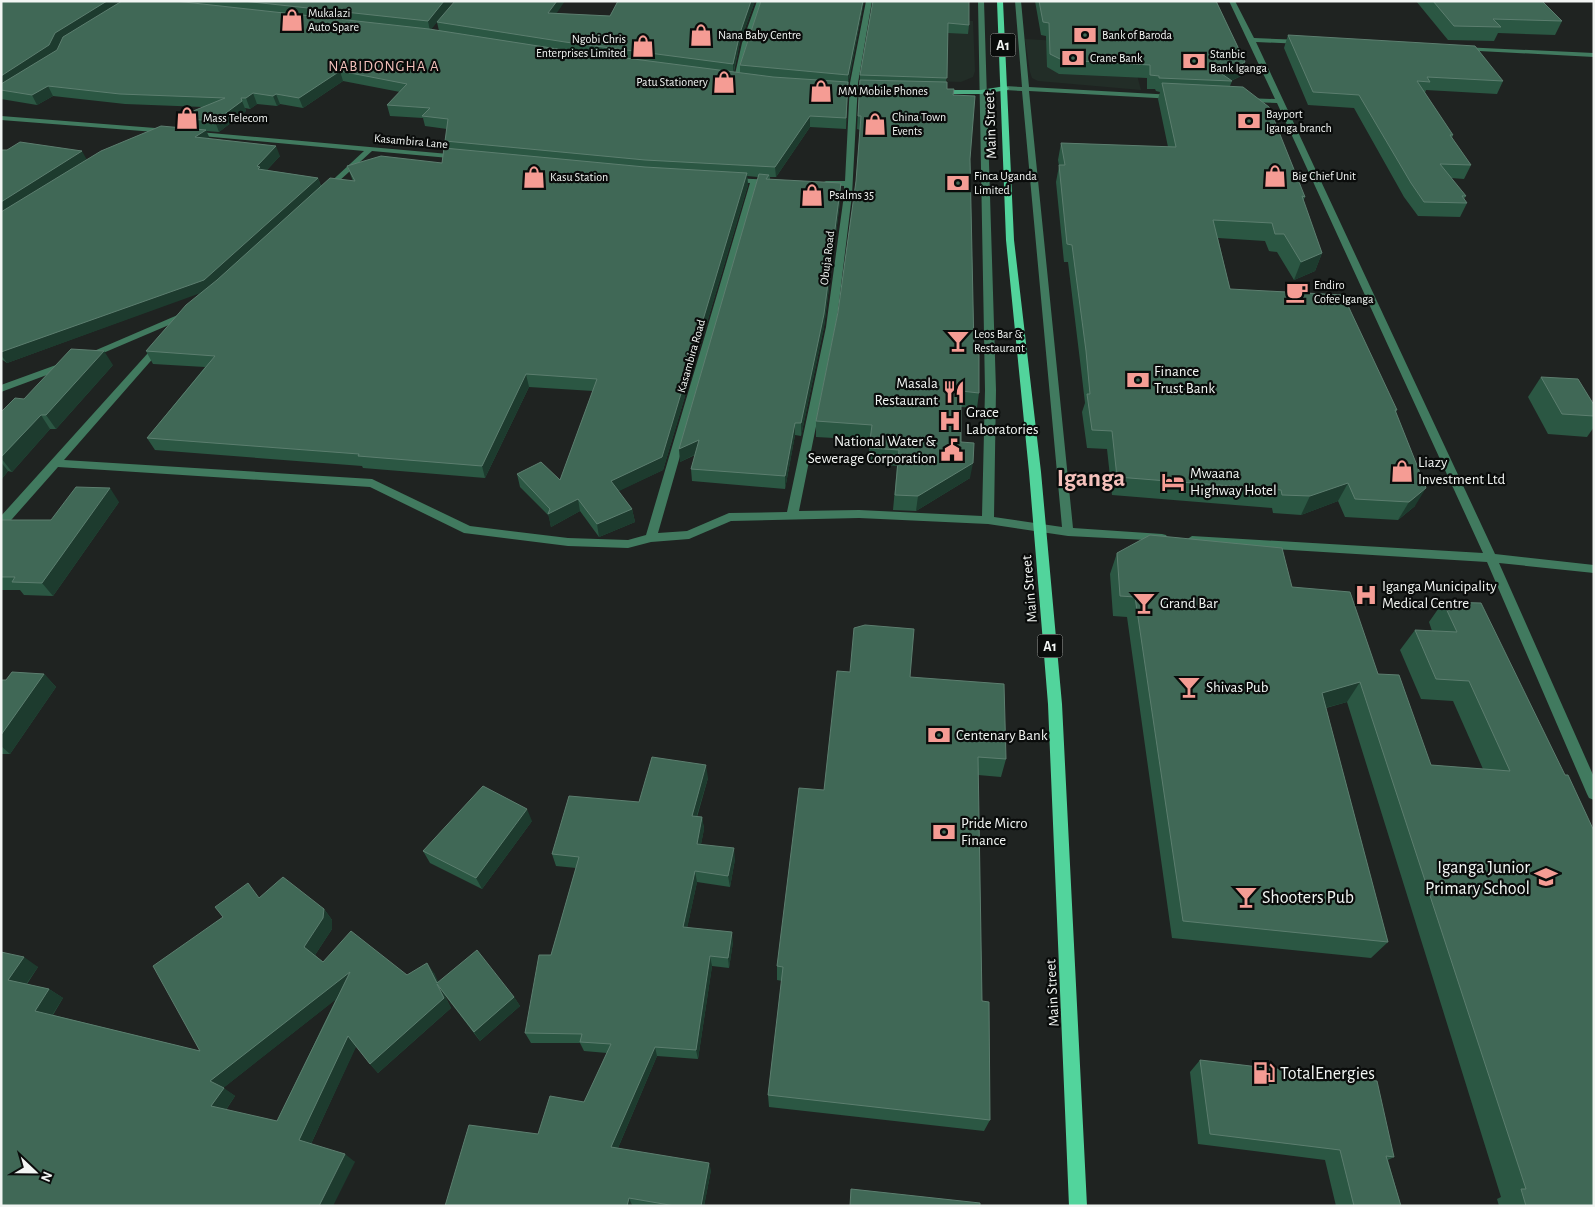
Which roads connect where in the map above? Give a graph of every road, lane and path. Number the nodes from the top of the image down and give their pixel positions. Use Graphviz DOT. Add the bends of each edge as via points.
graph roads {
  1 [pos="760,1"];
  2 [pos="869,1"];
  3 [pos="981,1"];
  4 [pos="1000,1"];
  5 [pos="1018,1"];
  6 [pos="1232,1"];
  7 [pos="1252,40"];
  8 [pos="1311,42"];
  9 [pos="1457,49"];
  10 [pos="1594,55"];
  11 [pos="728,72"];
  12 [pos="739,76"];
  13 [pos="827,85"];
  14 [pos="938,85"];
  15 [pos="853,86"];
  16 [pos="882,87"];
  17 [pos="1005,88"];
  18 [pos="1025,88"];
  19 [pos="981,89"];
  20 [pos="928,92"];
  21 [pos="1185,98"];
  22 [pos="1232,99"];
  23 [pos="1279,101"];
  24 [pos="1,118"];
  25 [pos="148,129"];
  26 [pos="177,132"];
  27 [pos="186,133"];
  28 [pos="132,139"];
  29 [pos="371,148"];
  30 [pos="469,158"];
  31 [pos="719,180"];
  32 [pos="755,181"];
  33 [pos="783,182"];
  34 [pos="820,183"];
  35 [pos="848,184"];
  36 [pos="321,195"];
  37 [pos="1,390"];
  38 [pos="54,463"];
  39 [pos="792,515"];
  40 [pos="988,520"];
  41 [pos="1,524"];
  42 [pos="1040,528"];
  43 [pos="1068,532"];
  44 [pos="651,538"];
  45 [pos="1491,558"];
  46 [pos="1594,569"];
  47 [pos="1594,794"];
  48 [pos="1078,1206"];
  1 -- 12 [label="street" via="745,43"];
  2 -- 15 [label="street, Obuja Road"];
  3 -- 19 [label="street, Main Street"];
  4 -- 17 [label="main road, Main Street / A1"];
  5 -- 18 [label="street"];
  6 -- 7 [label="street"];
  7 -- 8 [label="street"];
  7 -- 23 [label="street"];
  9 -- 10 [label="street"];
  11 -- 12 [label="main road"];
  13 -- 15 [label="main road"];
  14 -- 19 [label="main road"];
  15 -- 16 [label="main road"];
  15 -- 35 [label="street, Obuja Road"];
  17 -- 18 [label="street"];
  17 -- 19 [label="main road"];
  17 -- 42 [label="main road, Main Street / A1" via="1010,240"];
  18 -- 21 [label="street"];
  18 -- 43 [label="street"];
  19 -- 20 [label="main road"];
  19 -- 40 [label="street, Main Street" via="992,436"];
  22 -- 23 [label="street"];
  23 -- 45 [label="street"];
  24 -- 25 [label="street"];
  25 -- 26 [label="street"];
  25 -- 28 [label="street"];
  27 -- 29 [label="street, Kasambira Lane"];
  29 -- 30 [label="street, Kasambira Lane"];
  29 -- 36 [label="street"];
  31 -- 32 [label="street"];
  32 -- 33 [label="street"];
  32 -- 44 [label="street, Kasambira Road"];
  34 -- 35 [label="street"];
  35 -- 39 [label="street, Obuja Road" via="831,326"];
  37 -- 38 [label="street" via="189,312"];
  38 -- 41 [label="street"];
  38 -- 44 [label="street" via="372,483 468,530 568,542 628,544"];
  39 -- 40 [label="street" via="859,514"];
  39 -- 44 [label="street" via="729,517 689,535"];
  40 -- 42 [label="street"];
  42 -- 43 [label="street"];
  42 -- 48 [label="main road, Main Street / A1" via="1055,704"];
  43 -- 45 [label="street"];
  45 -- 46 [label="street"];
  45 -- 47 [label="street"];
}
